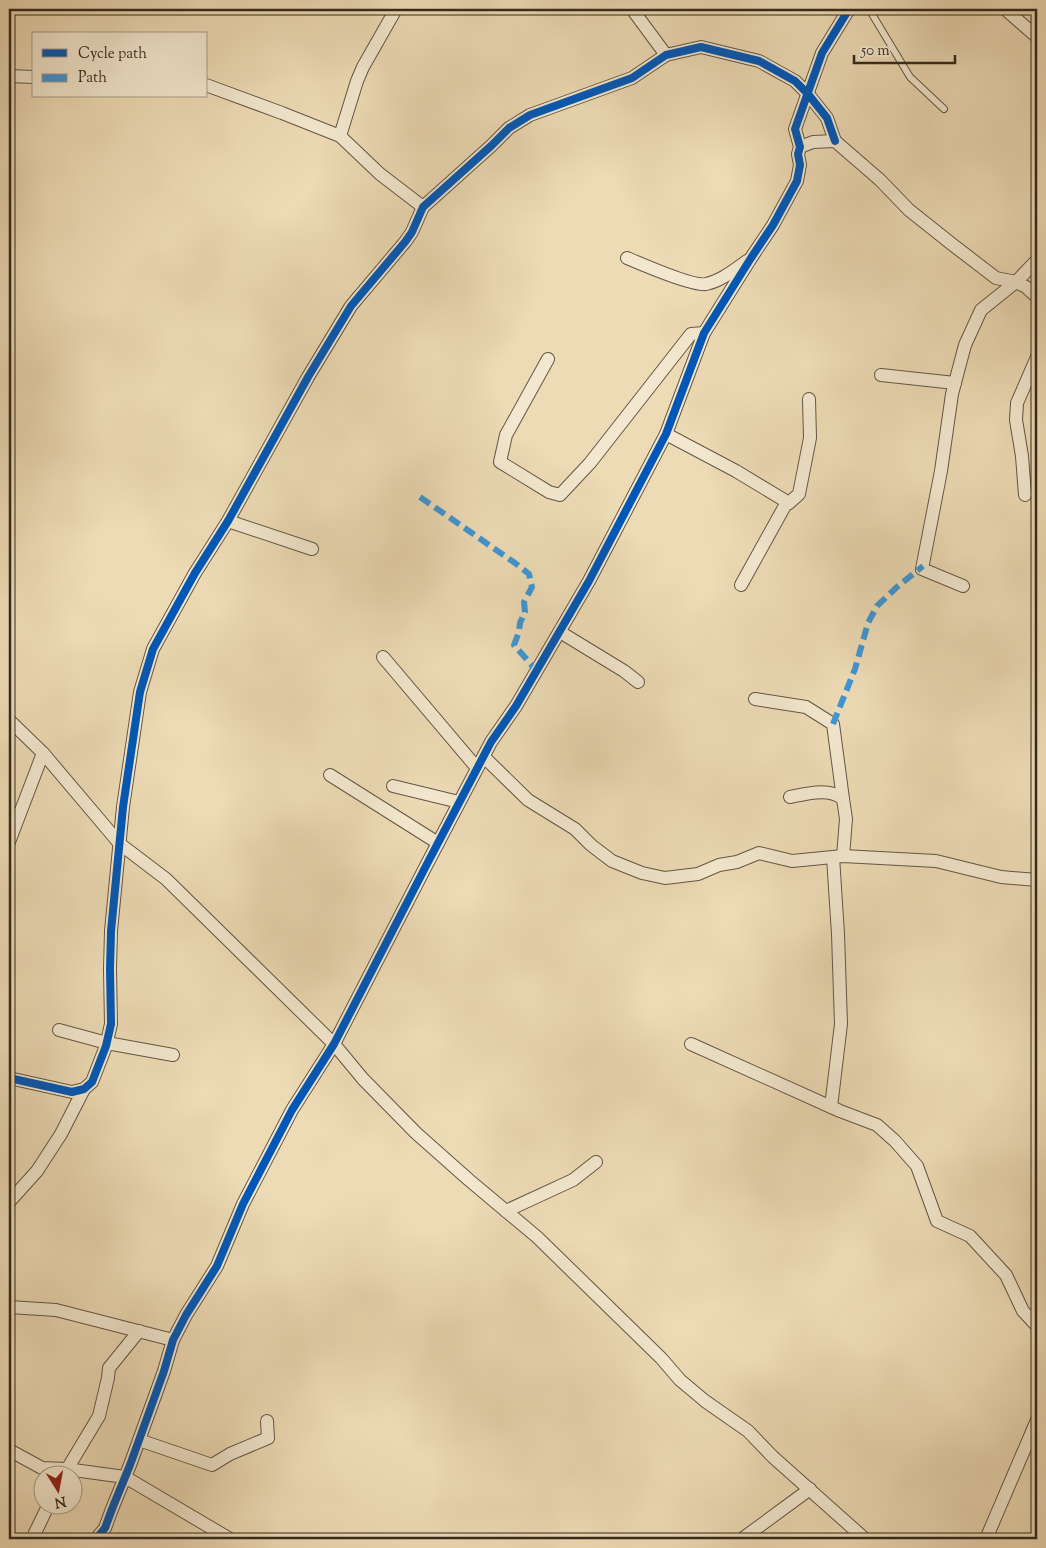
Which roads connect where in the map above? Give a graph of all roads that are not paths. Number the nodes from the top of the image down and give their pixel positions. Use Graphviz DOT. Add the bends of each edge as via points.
graph roads {
  1 [pos="396,9"];
  2 [pos="632,9"];
  3 [pos="849,9"];
  4 [pos="869,9"];
  5 [pos="1005,9"];
  6 [pos="1037,37"];
  7 [pos="666,55"];
  8 [pos="9,76"];
  9 [pos="32,77"];
  10 [pos="208,86"];
  11 [pos="808,94"];
  12 [pos="944,109"];
  13 [pos="340,136"];
  14 [pos="835,141"];
  15 [pos="800,146"];
  16 [pos="423,206"];
  17 [pos="627,258"];
  18 [pos="751,258"];
  19 [pos="1037,260"];
  20 [pos="1016,282"];
  21 [pos="1037,297"];
  22 [pos="704,334"];
  23 [pos="1037,357"];
  24 [pos="548,359"];
  25 [pos="881,376"];
  26 [pos="955,383"];
  27 [pos="809,399"];
  28 [pos="666,434"];
  29 [pos="1025,495"];
  30 [pos="787,502"];
  31 [pos="228,521"];
  32 [pos="312,549"];
  33 [pos="741,584"];
  34 [pos="964,586"];
  35 [pos="560,632"];
  36 [pos="383,657"];
  37 [pos="638,682"];
  38 [pos="755,699"];
  39 [pos="9,720"];
  40 [pos="43,753"];
  41 [pos="480,763"];
  42 [pos="330,776"];
  43 [pos="393,786"];
  44 [pos="790,797"];
  45 [pos="843,798"];
  46 [pos="460,802"];
  47 [pos="9,842"];
  48 [pos="438,843"];
  49 [pos="120,844"];
  50 [pos="838,856"];
  51 [pos="1037,880"];
  52 [pos="59,1030"];
  53 [pos="107,1043"];
  54 [pos="334,1044"];
  55 [pos="691,1044"];
  56 [pos="173,1055"];
  57 [pos="9,1078"];
  58 [pos="84,1089"];
  59 [pos="831,1107"];
  60 [pos="596,1162"];
  61 [pos="9,1202"];
  62 [pos="506,1211"];
  63 [pos="9,1307"];
  64 [pos="1037,1326"];
  65 [pos="139,1331"];
  66 [pos="173,1340"];
  67 [pos="1037,1420"];
  68 [pos="267,1421"];
  69 [pos="139,1440"];
  70 [pos="9,1450"];
  71 [pos="38,1466"];
  72 [pos="68,1466"];
  73 [pos="82,1473"];
  74 [pos="125,1477"];
  75 [pos="810,1489"];
  76 [pos="43,1516"];
  77 [pos="32,1539"];
  78 [pos="96,1539"];
  79 [pos="230,1539"];
  80 [pos="742,1539"];
  81 [pos="865,1539"];
  82 [pos="986,1539"];
  1 -- 13 [label="street" via="360,74"];
  2 -- 7 [label="street"];
  3 -- 11 [label="street" via="822,54"];
  4 -- 12 [label="lane" via="910,77"];
  5 -- 6 [label="street"];
  7 -- 11 [label="street" via="701,47 749,58 795,81"];
  7 -- 16 [label="street" via="632,78 530,115 509,128"];
  8 -- 9 [label="street"];
  10 -- 13 [label="street"];
  11 -- 14 [label="street" via="827,118"];
  11 -- 15 [label="street" via="794,129"];
  13 -- 16 [label="street" via="380,174"];
  14 -- 15 [label="street"];
  14 -- 20 [label="street" via="909,210 953,245 996,278"];
  15 -- 18 [label="street" via="797,182"];
  16 -- 31 [label="street" via="405,242 352,306"];
  17 -- 18 [label="street" via="703,285 719,280"];
  18 -- 22 [label="street"];
  19 -- 20 [label="street"];
  20 -- 21 [label="street"];
  20 -- 26 [label="street" via="981,310 965,345"];
  22 -- 24 [label="street" via="692,334 590,463 560,495 549,492 500,462 506,435"];
  22 -- 28 [label="street"];
  23 -- 29 [label="street" via="1017,403"];
  25 -- 26 [label="street"];
  26 -- 34 [label="street" via="922,569"];
  27 -- 30 [label="street" via="810,438 799,494"];
  28 -- 30 [label="street"];
  28 -- 35 [label="street"];
  30 -- 33 [label="street"];
  31 -- 32 [label="street"];
  31 -- 49 [label="street" via="153,649 140,692"];
  35 -- 37 [label="street"];
  35 -- 41 [label="street"];
  36 -- 41 [label="street"];
  38 -- 45 [label="street" via="806,707 833,724"];
  39 -- 40 [label="street"];
  40 -- 47 [label="street"];
  40 -- 49 [label="street"];
  41 -- 46 [label="street"];
  41 -- 50 [label="street" via="528,800 576,829 612,861 642,873 665,878 698,874 760,853 792,861"];
  42 -- 48 [label="street"];
  43 -- 46 [label="street"];
  44 -- 45 [label="street" via="813,792"];
  45 -- 50 [label="street" via="846,819"];
  46 -- 48 [label="street"];
  48 -- 54 [label="street"];
  49 -- 53 [label="street" via="111,931 111,1024"];
  49 -- 54 [label="street" via="166,879"];
  50 -- 51 [label="street" via="936,861 1001,877"];
  50 -- 59 [label="street" via="841,1024"];
  52 -- 53 [label="street"];
  53 -- 56 [label="street"];
  53 -- 58 [label="street" via="92,1082"];
  54 -- 62 [label="street" via="363,1079 416,1132"];
  54 -- 66 [label="street" via="292,1110 243,1204 217,1266"];
  55 -- 59 [label="street"];
  57 -- 58 [label="street" via="72,1092"];
  58 -- 61 [label="street" via="37,1171"];
  59 -- 64 [label="street" via="877,1126 894,1140 917,1166 937,1222 970,1236 1006,1275 1023,1311"];
  60 -- 62 [label="street" via="573,1180"];
  62 -- 75 [label="street" via="537,1237 680,1380 748,1431 772,1457"];
  63 -- 65 [label="street" via="56,1310"];
  65 -- 66 [label="street"];
  65 -- 72 [label="street" via="109,1368 99,1416"];
  66 -- 69 [label="street"];
  67 -- 82 [label="street"];
  68 -- 69 [label="street" via="268,1438 212,1465"];
  69 -- 74 [label="street"];
  70 -- 71 [label="street"];
  73 -- 74 [label="street"];
  74 -- 78 [label="street" via="105,1528"];
  74 -- 79 [label="street"];
  75 -- 80 [label="street"];
  75 -- 81 [label="street"];
  76 -- 77 [label="street"];
}
